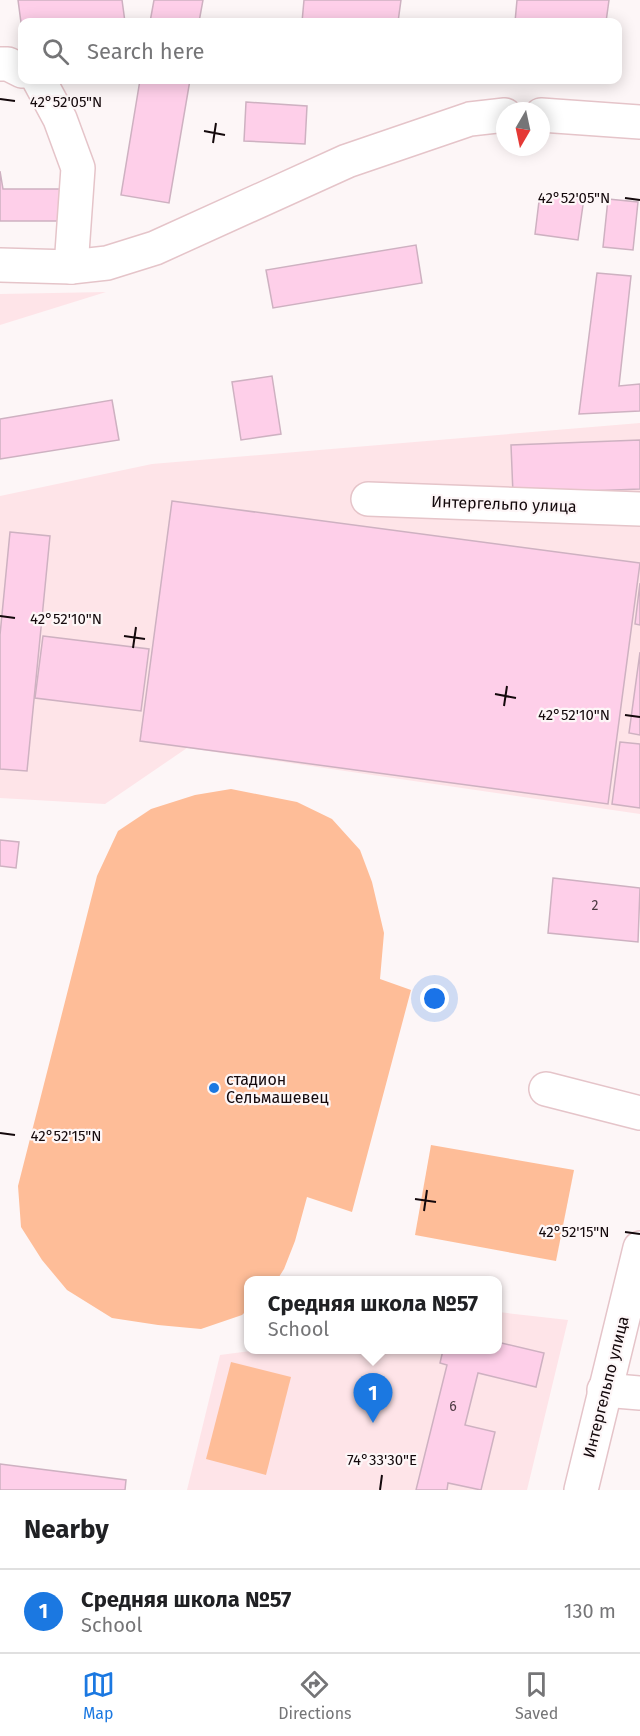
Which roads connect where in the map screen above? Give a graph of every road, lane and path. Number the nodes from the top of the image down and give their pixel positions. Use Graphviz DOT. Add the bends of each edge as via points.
graph roads {
  1 [pos="0,64"];
  2 [pos="18,69"];
  3 [pos="41,84"];
  4 [pos="550,115"];
  5 [pos="496,116"];
  6 [pos="634,119"];
  7 [pos="0,265"];
  8 [pos="71,267"];
  9 [pos="368,499"];
  10 [pos="640,509"];
  11 [pos="546,1089"];
  12 [pos="640,1113"];
  13 [pos="640,1248"];
  14 [pos="604,1390"];
  15 [pos="640,1393"];
  16 [pos="581,1490"];
  1 -- 2 [label="street"];
  3 -- 8 [label="street" via="60,119 78,168"];
  4 -- 6 [label="street"];
  5 -- 8 [label="street" via="470,119 347,161 155,248 107,263"];
  7 -- 8 [label="street"];
  9 -- 10 [label="street, Интергельпо улица"];
  11 -- 12 [label="street"];
  13 -- 14 [label="street, Интергельпо улица"];
  14 -- 15 [label="street"];
  14 -- 16 [label="street, Интергельпо улица"];
}
